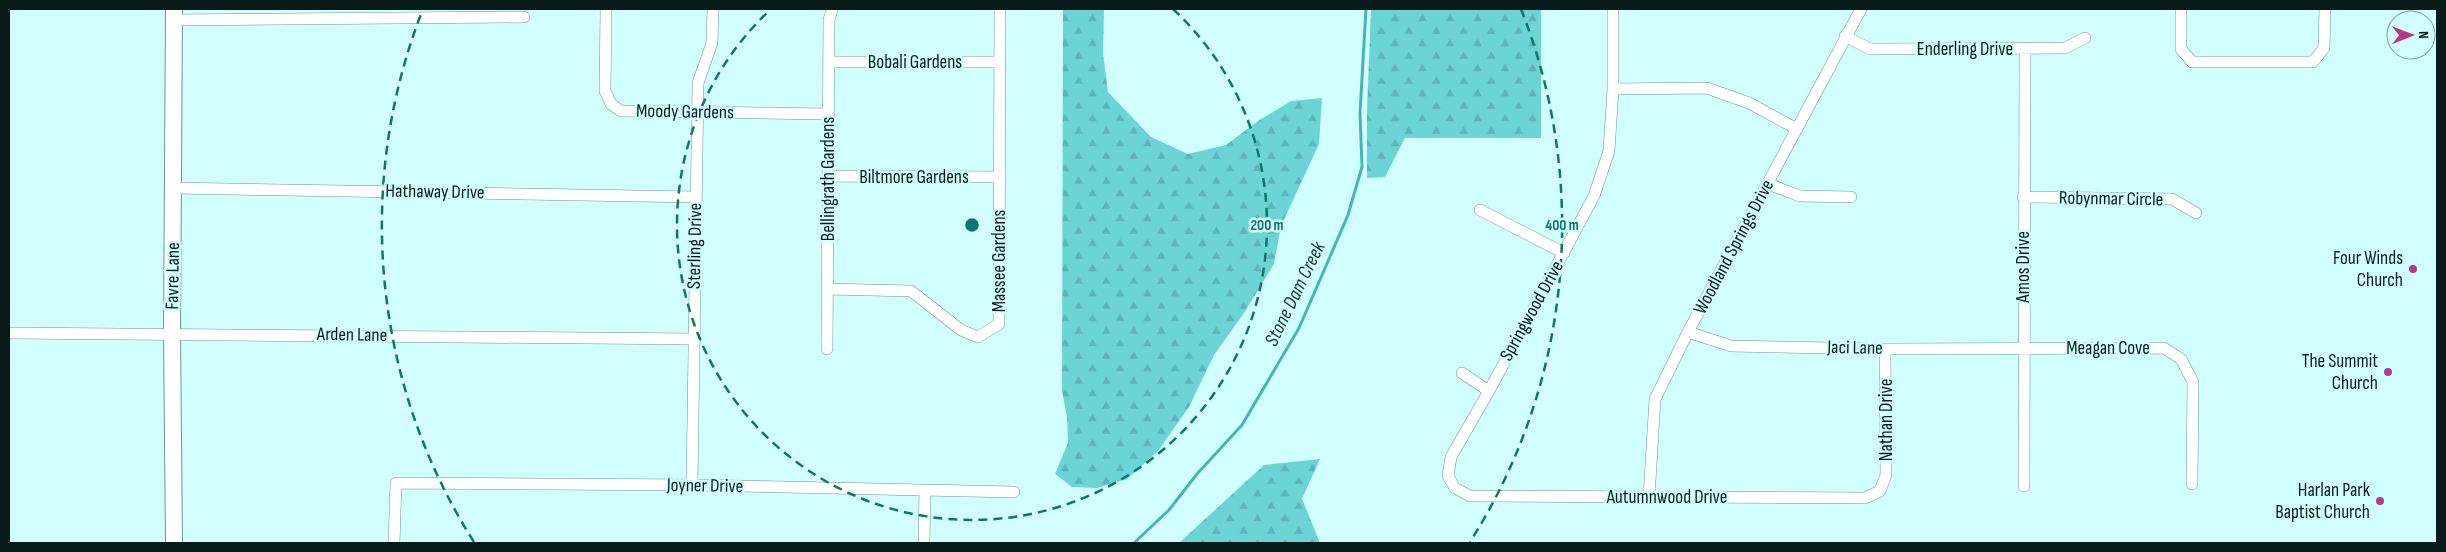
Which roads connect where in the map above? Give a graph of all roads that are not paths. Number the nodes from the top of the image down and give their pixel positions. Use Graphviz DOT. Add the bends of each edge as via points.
graph roads {
  1 [pos="606,9"];
  2 [pos="713,9"];
  3 [pos="832,9"];
  4 [pos="1000,9"];
  5 [pos="1613,9"];
  6 [pos="1860,9"];
  7 [pos="2181,9"];
  8 [pos="2325,9"];
  9 [pos="174,15"];
  10 [pos="524,17"];
  11 [pos="1845,36"];
  12 [pos="2085,38"];
  13 [pos="2024,49"];
  14 [pos="829,62"];
  15 [pos="1000,62"];
  16 [pos="1614,89"];
  17 [pos="697,113"];
  18 [pos="828,114"];
  19 [pos="1797,129"];
  20 [pos="829,176"];
  21 [pos="1000,177"];
  22 [pos="1768,184"];
  23 [pos="174,188"];
  24 [pos="696,196"];
  25 [pos="1851,197"];
  26 [pos="2023,197"];
  27 [pos="1480,210"];
  28 [pos="2196,213"];
  29 [pos="1564,253"];
  30 [pos="828,289"];
  31 [pos="1688,332"];
  32 [pos="9,333"];
  33 [pos="172,333"];
  34 [pos="695,339"];
  35 [pos="2024,347"];
  36 [pos="1885,349"];
  37 [pos="827,350"];
  38 [pos="1462,373"];
  39 [pos="1489,391"];
  40 [pos="2192,484"];
  41 [pos="692,485"];
  42 [pos="2024,486"];
  43 [pos="1455,488"];
  44 [pos="925,490"];
  45 [pos="1880,491"];
  46 [pos="1014,492"];
  47 [pos="1649,497"];
  48 [pos="174,543"];
  49 [pos="394,543"];
  50 [pos="924,543"];
  1 -- 17 [label="street, Moody Gardens" via="605,91 611,104 621,111"];
  2 -- 17 [label="street, Sterling Drive" via="712,43 698,83"];
  3 -- 14 [label="street, Bellingrath Gardens"];
  4 -- 15 [label="street, Massee Gardens"];
  5 -- 16 [label="street, Springwood Drive"];
  6 -- 11 [label="street, Woodland Springs Drive"];
  7 -- 8 [label="street" via="2181,49 2192,62 2220,63 2313,62 2324,48"];
  9 -- 10 [label="street"];
  9 -- 23 [label="street, Favre Lane"];
  11 -- 13 [label="street, Enderling Drive" via="1870,49"];
  11 -- 19 [label="street, Woodland Springs Drive"];
  12 -- 13 [label="street, Enderling Drive" via="2065,48"];
  13 -- 26 [label="street, Amos Drive"];
  14 -- 15 [label="street, Bobali Gardens"];
  14 -- 18 [label="street, Bellingrath Gardens"];
  15 -- 21 [label="street, Massee Gardens"];
  16 -- 19 [label="street" via="1707,88 1749,103"];
  16 -- 29 [label="street, Springwood Drive" via="1610,151 1594,196"];
  17 -- 18 [label="street, Moody Gardens"];
  17 -- 24 [label="street, Sterling Drive"];
  18 -- 20 [label="street, Bellingrath Gardens"];
  19 -- 22 [label="street, Woodland Springs Drive"];
  20 -- 21 [label="street, Biltmore Gardens"];
  20 -- 30 [label="street, Bellingrath Gardens"];
  21 -- 30 [label="street, Massee Gardens" via="999,324 978,337 961,330 911,291"];
  22 -- 25 [label="street" via="1800,196"];
  22 -- 31 [label="street, Woodland Springs Drive"];
  23 -- 24 [label="street, Hathaway Drive"];
  23 -- 33 [label="street, Favre Lane"];
  24 -- 34 [label="street, Sterling Drive"];
  26 -- 28 [label="street, Robynmar Circle" via="2172,199"];
  26 -- 35 [label="street, Amos Drive"];
  27 -- 29 [label="street"];
  29 -- 39 [label="street, Springwood Drive"];
  30 -- 37 [label="street, Bellingrath Gardens"];
  31 -- 36 [label="street, Jaci Lane" via="1731,346"];
  31 -- 47 [label="street, Woodland Springs Drive" via="1655,399"];
  32 -- 33 [label="street, Arden Lane"];
  33 -- 34 [label="street, Arden Lane"];
  33 -- 48 [label="street, Favre Lane"];
  34 -- 41 [label="street, Sterling Drive"];
  35 -- 36 [label="street, Jaci Lane"];
  35 -- 40 [label="street, Meagan Cove" via="2164,348 2181,359 2194,382"];
  35 -- 42 [label="street, Amos Drive"];
  36 -- 45 [label="street, Nathan Drive" via="1886,475"];
  38 -- 39 [label="street"];
  39 -- 43 [label="street, Springwood Drive" via="1451,456 1448,476"];
  41 -- 44 [label="street, Joyner Drive"];
  41 -- 49 [label="street, Joyner Drive" via="396,483"];
  43 -- 47 [label="street, Autumnwood Drive" via="1470,496"];
  44 -- 46 [label="street, Joyner Drive"];
  44 -- 50 [label="street"];
  45 -- 47 [label="street, Autumnwood Drive" via="1865,498"];
}
